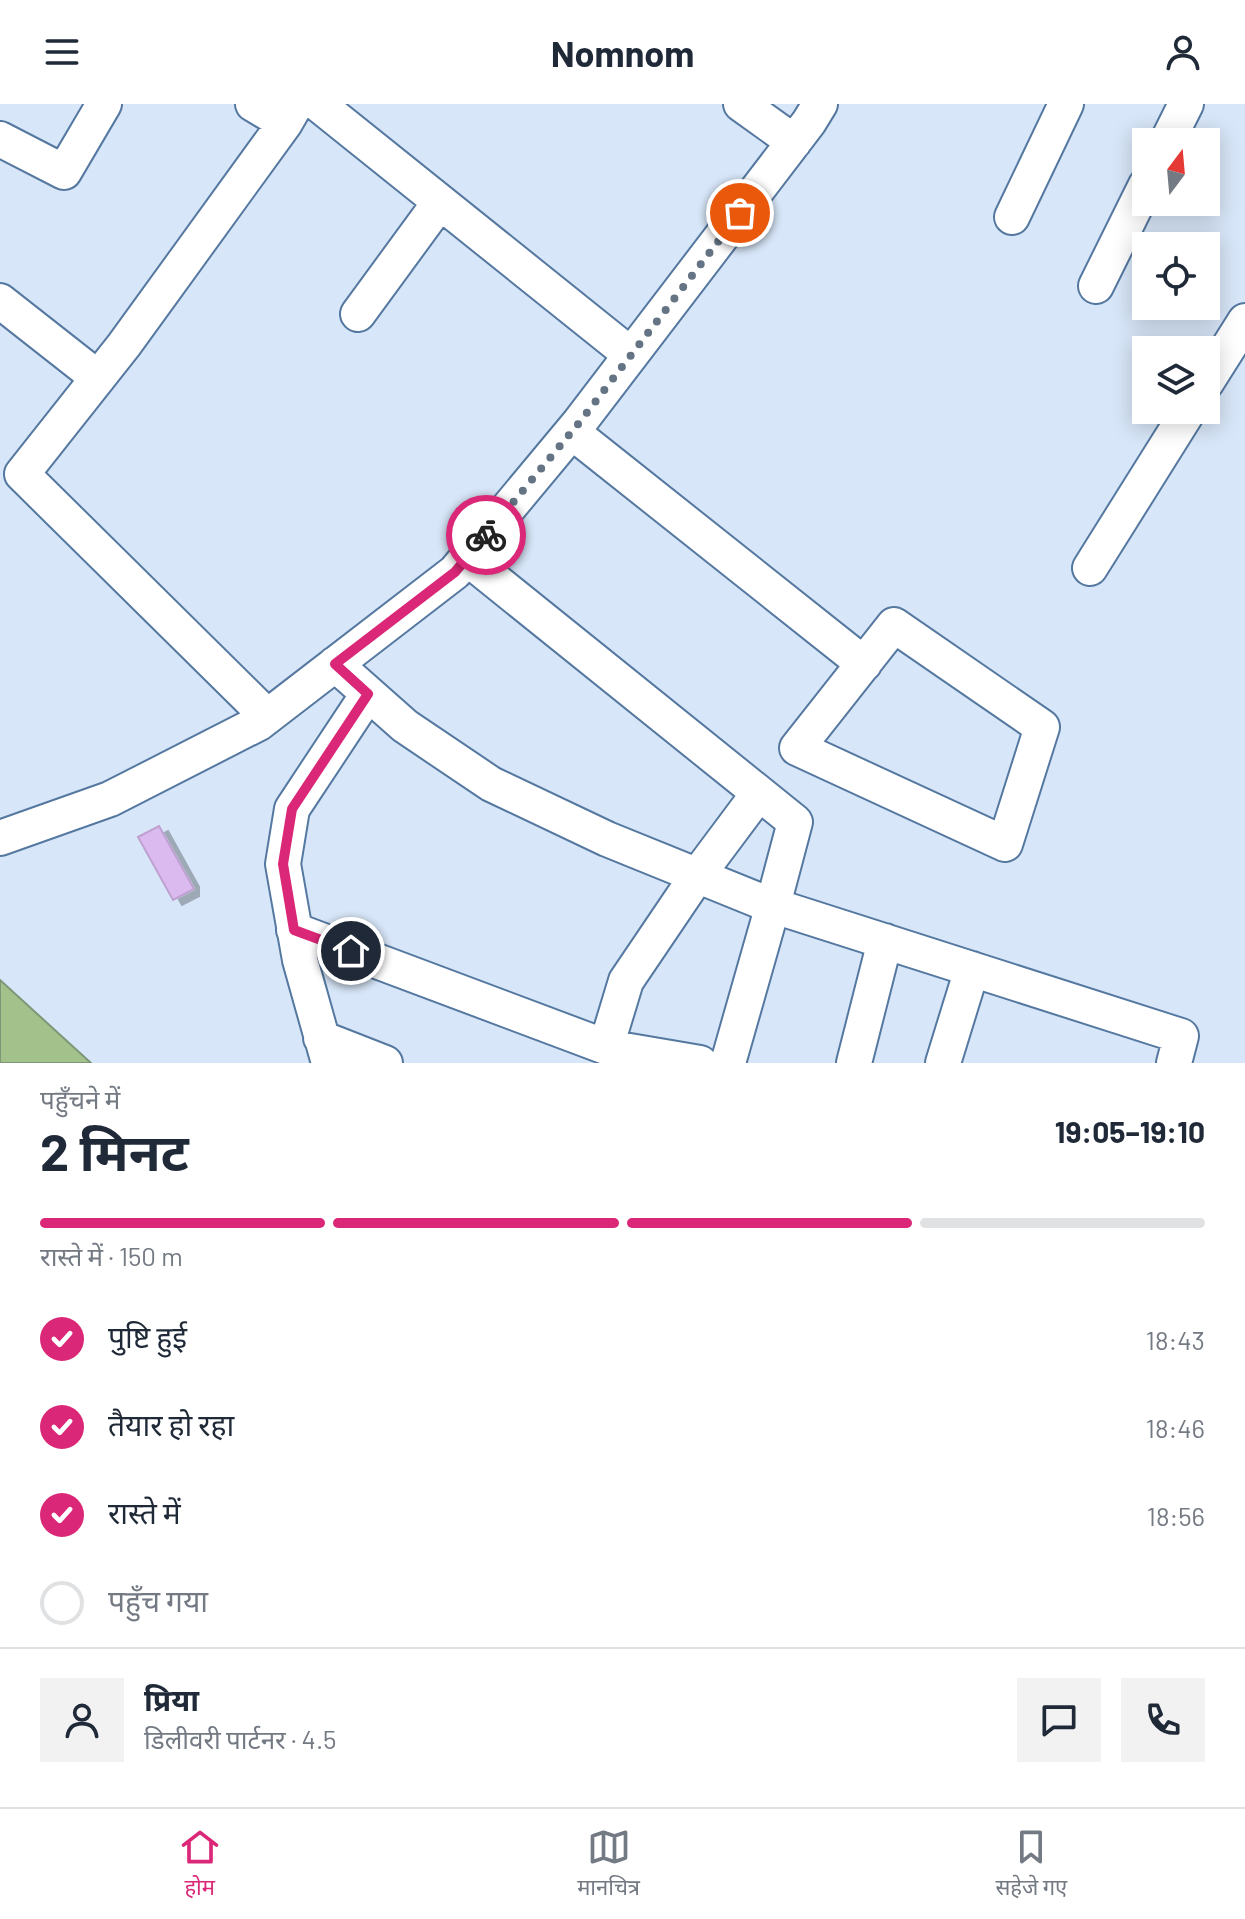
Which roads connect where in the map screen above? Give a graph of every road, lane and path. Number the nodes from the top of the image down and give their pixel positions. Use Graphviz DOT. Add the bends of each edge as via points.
graph roads {
  1 [pos="104,104"];
  2 [pos="253,104"];
  3 [pos="318,104"];
  4 [pos="741,104"];
  5 [pos="820,104"];
  6 [pos="1066,104"];
  7 [pos="1186,104"];
  8 [pos="290,113"];
  9 [pos="1174,128"];
  10 [pos="0,139"];
  11 [pos="794,142"];
  12 [pos="440,202"];
  13 [pos="1132,213"];
  14 [pos="1012,217"];
  15 [pos="1096,286"];
  16 [pos="0,301"];
  17 [pos="358,314"];
  18 [pos="1245,321"];
  19 [pos="631,355"];
  20 [pos="1220,361"];
  21 [pos="98,378"];
  22 [pos="1180,424"];
  23 [pos="572,432"];
  24 [pos="467,558"];
  25 [pos="1090,568"];
  26 [pos="335,664"];
  27 [pos="864,664"];
  28 [pos="368,694"];
  29 [pos="267,716"];
  30 [pos="759,793"];
  31 [pos="0,838"];
  32 [pos="697,876"];
  33 [pos="773,905"];
  34 [pos="294,930"];
  35 [pos="885,941"];
  36 [pos="972,969"];
  37 [pos="606,1047"];
  38 [pos="325,1050"];
  39 [pos="385,1063"];
  40 [pos="700,1063"];
  41 [pos="728,1063"];
  42 [pos="854,1063"];
  43 [pos="943,1063"];
  44 [pos="1174,1063"];
  1 -- 10 [label="street" via="64,172"];
  2 -- 8 [label="street"];
  3 -- 12 [label="street"];
  4 -- 11 [label="street"];
  5 -- 11 [label="street"];
  6 -- 14 [label="street"];
  7 -- 9 [label="street"];
  8 -- 21 [label="street"];
  11 -- 19 [label="street"];
  12 -- 17 [label="street"];
  12 -- 19 [label="street"];
  13 -- 15 [label="street"];
  16 -- 21 [label="street"];
  18 -- 20 [label="street"];
  19 -- 23 [label="street"];
  21 -- 29 [label="street" via="22,474"];
  22 -- 25 [label="street"];
  23 -- 24 [label="street"];
  23 -- 27 [label="street"];
  24 -- 26 [label="street"];
  24 -- 30 [label="street"];
  26 -- 28 [label="street"];
  26 -- 29 [label="street"];
  27 -- 27 [label="street" via="894,625 1042,727 1005,844 797,748"];
  28 -- 32 [label="street" via="491,784"];
  28 -- 34 [label="street" via="292,809 283,864"];
  29 -- 31 [label="street" via="110,799"];
  30 -- 32 [label="street"];
  30 -- 33 [label="street" via="795,822"];
  32 -- 33 [label="street"];
  32 -- 37 [label="street" via="626,981"];
  33 -- 35 [label="street"];
  33 -- 41 [label="street"];
  34 -- 37 [label="street"];
  34 -- 38 [label="street"];
  35 -- 36 [label="street"];
  35 -- 42 [label="street"];
  36 -- 43 [label="street"];
  36 -- 44 [label="street" via="1181,1036"];
  37 -- 40 [label="street"];
  38 -- 39 [label="street"];
}
